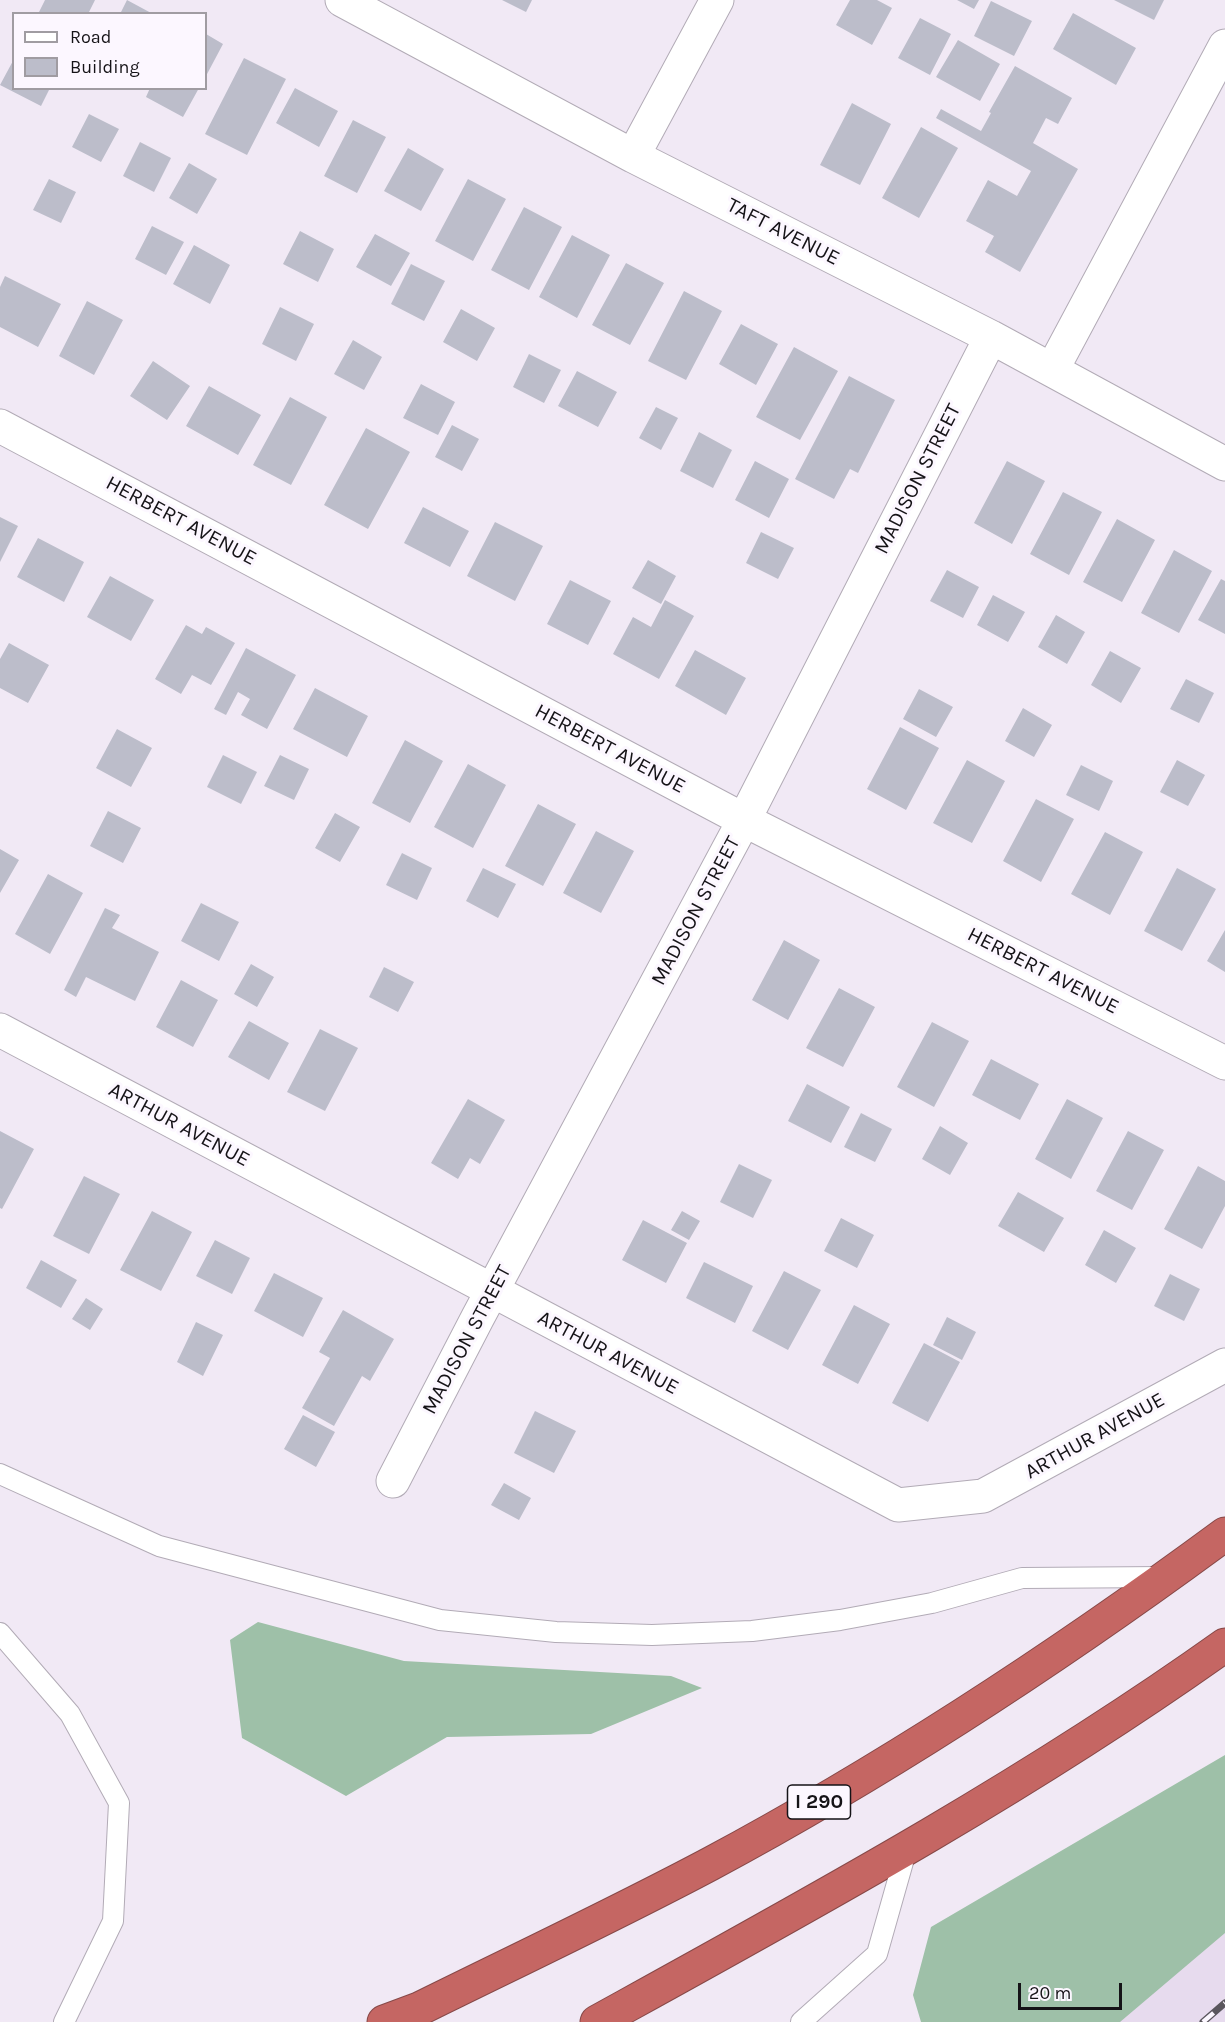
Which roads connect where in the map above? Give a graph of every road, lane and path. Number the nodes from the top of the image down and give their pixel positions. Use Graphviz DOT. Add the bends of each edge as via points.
graph roads {
  1 [pos="342,0"];
  2 [pos="717,0"];
  3 [pos="1225,46"];
  4 [pos="633,156"];
  5 [pos="991,338"];
  6 [pos="1052,370"];
  7 [pos="0,426"];
  8 [pos="1225,464"];
  9 [pos="744,820"];
  10 [pos="0,1030"];
  11 [pos="1225,1063"];
  12 [pos="492,1291"];
  13 [pos="1225,1365"];
  14 [pos="0,1474"];
  15 [pos="393,1481"];
  16 [pos="1225,1534"];
  17 [pos="1166,1577"];
  18 [pos="0,1633"];
  19 [pos="1225,1645"];
  20 [pos="907,1848"];
  21 [pos="64,2022"];
  22 [pos="384,2022"];
  23 [pos="597,2022"];
  24 [pos="801,2022"];
  1 -- 4 [label="street, TAFT AVENUE"];
  2 -- 4 [label="street"];
  3 -- 6 [label="street"];
  4 -- 5 [label="street, TAFT AVENUE"];
  5 -- 6 [label="street, TAFT AVENUE"];
  5 -- 9 [label="street, MADISON STREET"];
  6 -- 8 [label="street, TAFT AVENUE"];
  7 -- 9 [label="street, HERBERT AVENUE"];
  9 -- 11 [label="street, HERBERT AVENUE"];
  9 -- 12 [label="street, MADISON STREET"];
  10 -- 12 [label="street, ARTHUR AVENUE"];
  12 -- 13 [label="street, ARTHUR AVENUE" via="898,1505 983,1496"];
  12 -- 15 [label="street, MADISON STREET"];
  14 -- 17 [label="lane" via="159,1546 440,1620 555,1632 652,1635 752,1631 932,1603 1022,1578"];
  16 -- 17 [label="highway, I 290"];
  17 -- 22 [label="highway, I 290" via="856,1781 709,1864 418,2009"];
  18 -- 21 [label="lane" via="70,1714 119,1803 113,1921"];
  19 -- 20 [label="highway" via="976,1809"];
  20 -- 23 [label="highway"];
  20 -- 24 [label="lane" via="877,1954"];
}
